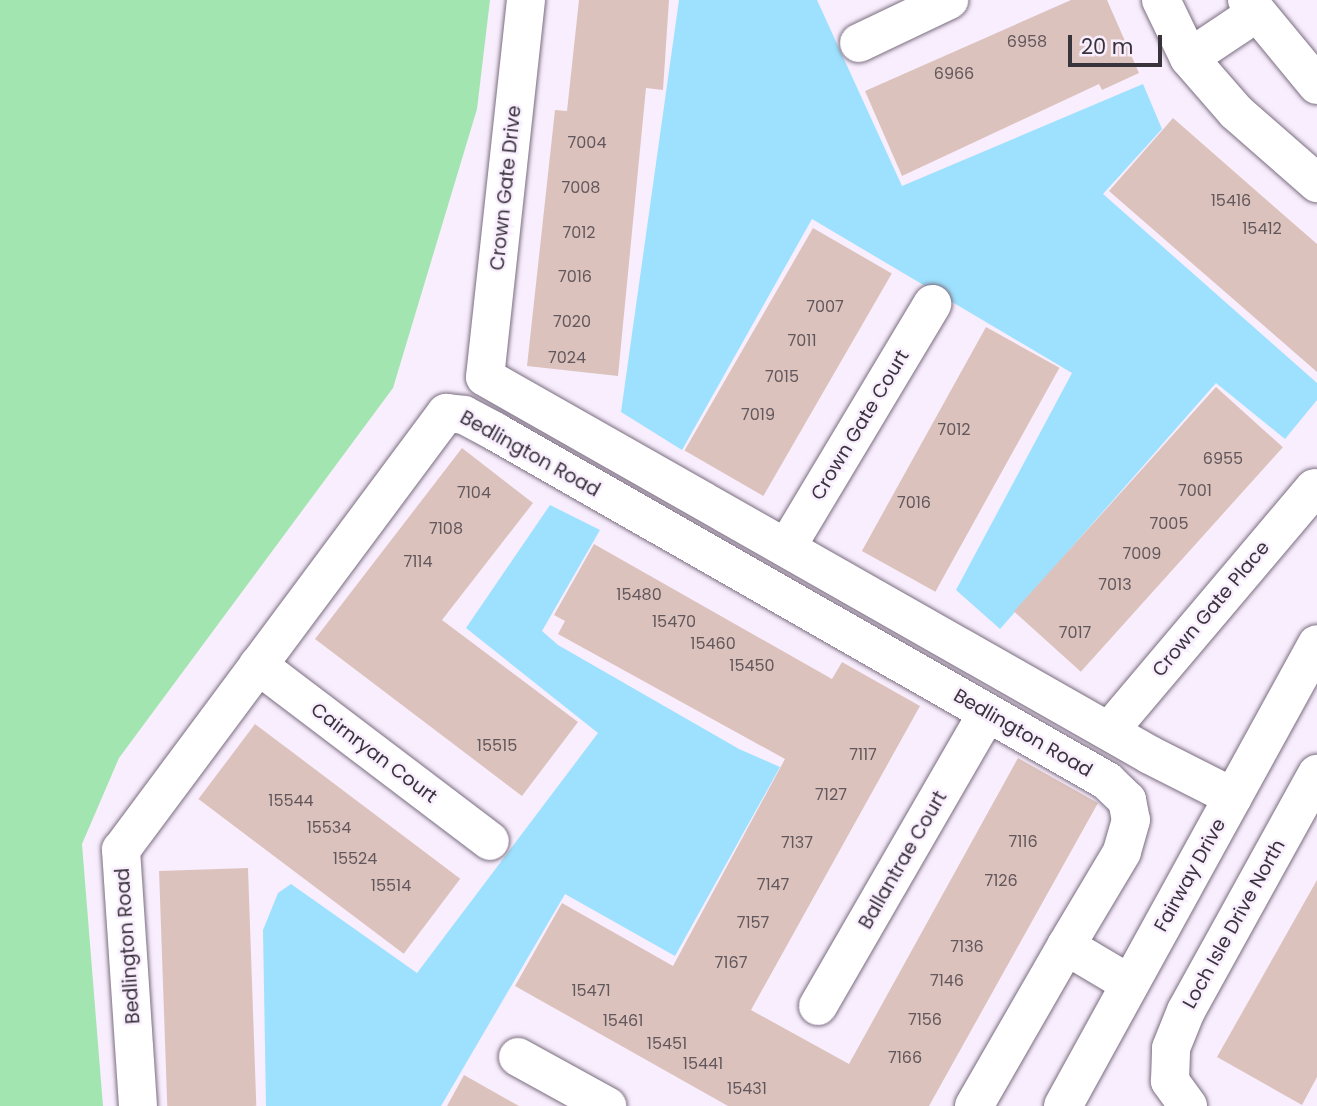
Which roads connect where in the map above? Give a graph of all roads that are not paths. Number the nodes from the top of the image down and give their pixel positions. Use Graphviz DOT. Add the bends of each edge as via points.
graph roads {
  1 [pos="526,0"];
  2 [pos="950,0"];
  3 [pos="1161,0"];
  4 [pos="1251,7"];
  5 [pos="859,43"];
  6 [pos="1189,58"];
  7 [pos="1317,85"];
  8 [pos="1317,183"];
  9 [pos="932,304"];
  10 [pos="1314,488"];
  11 [pos="788,545"];
  12 [pos="1317,645"];
  13 [pos="258,665"];
  14 [pos="987,713"];
  15 [pos="1109,731"];
  16 [pos="1317,774"];
  17 [pos="1233,797"];
  18 [pos="491,841"];
  19 [pos="1066,946"];
  20 [pos="1130,984"];
  21 [pos="818,1006"];
  22 [pos="518,1057"];
  23 [pos="1179,1093"];
  24 [pos="138,1106"];
  25 [pos="607,1106"];
  26 [pos="974,1106"];
  27 [pos="1063,1106"];
  1 -- 11 [label="street, Crown Gate Drive" via="485,377"];
  2 -- 5 [label="street"];
  3 -- 6 [label="street"];
  4 -- 6 [label="street"];
  4 -- 7 [label="street"];
  6 -- 8 [label="street" via="1236,112"];
  9 -- 11 [label="street, Crown Gate Court"];
  10 -- 15 [label="street, Crown Gate Place"];
  11 -- 15 [label="street"];
  12 -- 17 [label="street, Fairway Drive"];
  13 -- 14 [label="street, Bedlington Road" via="446,413 455,412"];
  13 -- 18 [label="street, Cairnryan Court"];
  13 -- 24 [label="street, Bedlington Road" via="121,850"];
  14 -- 19 [label="street, Bedlington Road" via="1107,781 1127,800 1131,820 1122,852"];
  14 -- 21 [label="street, Ballantrae Court"];
  15 -- 17 [label="street"];
  16 -- 23 [label="street, Loch Isle Drive North" via="1186,1011 1171,1048"];
  17 -- 20 [label="street, Fairway Drive"];
  19 -- 20 [label="street"];
  19 -- 26 [label="street, Bedlington Road"];
  20 -- 27 [label="street, Fairway Drive"];
  22 -- 25 [label="street"];
}
